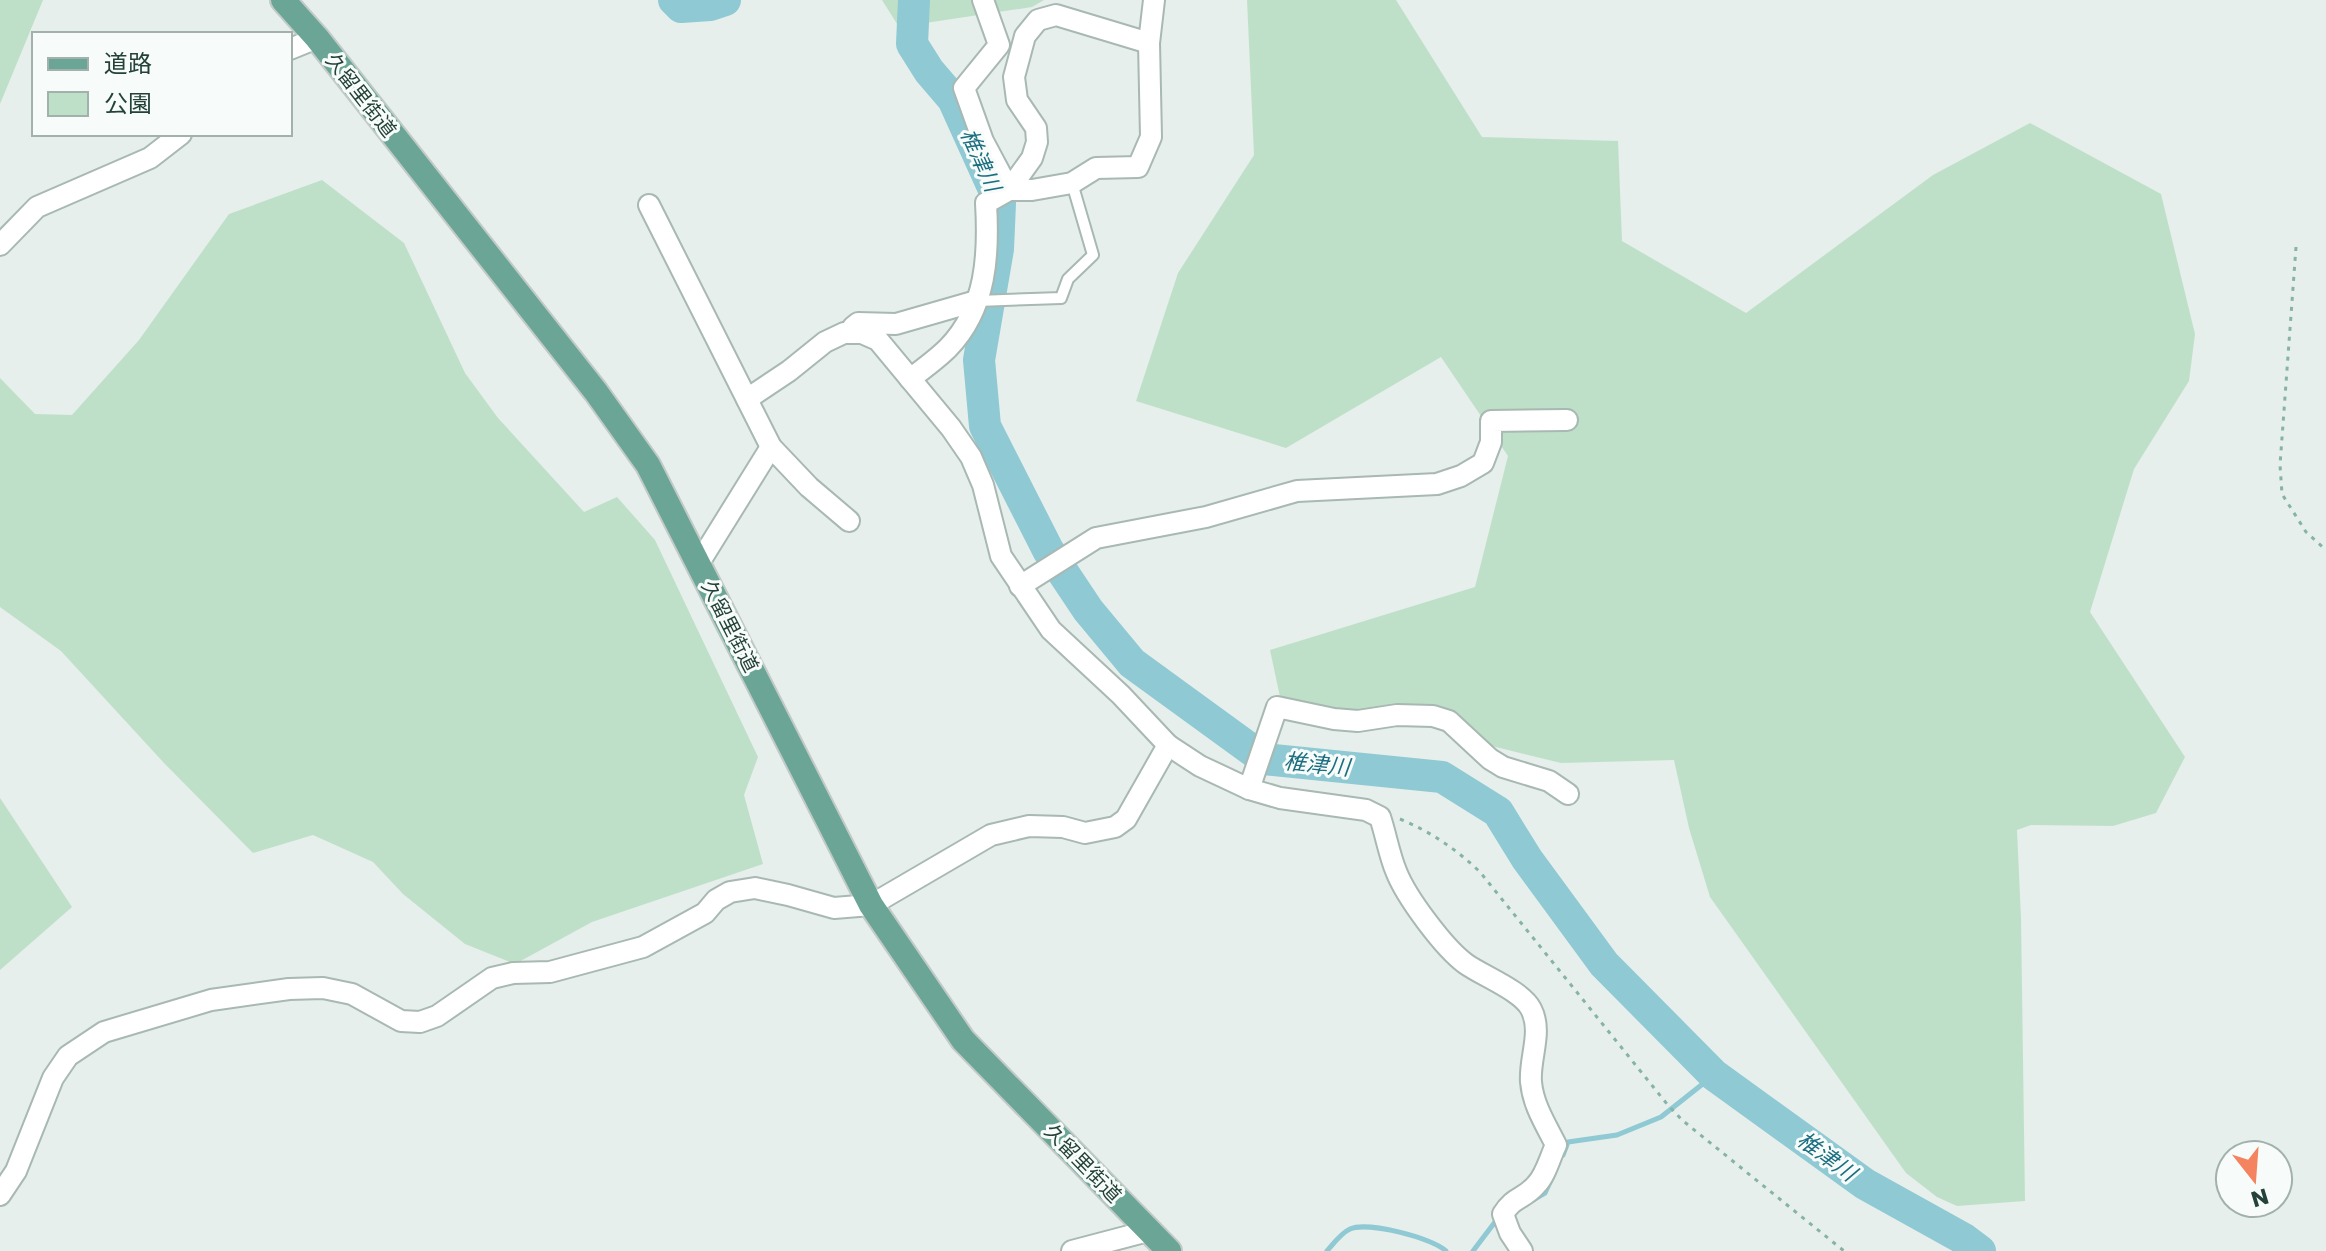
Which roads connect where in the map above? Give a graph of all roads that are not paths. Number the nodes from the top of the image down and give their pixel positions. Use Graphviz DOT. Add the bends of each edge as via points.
graph roads {
  1 [pos="283,0"];
  2 [pos="983,0"];
  3 [pos="1154,0"];
  4 [pos="317,38"];
  5 [pos="1149,43"];
  6 [pos="292,48"];
  7 [pos="178,136"];
  8 [pos="1072,183"];
  9 [pos="1009,190"];
  10 [pos="649,205"];
  11 [pos="0,245"];
  12 [pos="976,301"];
  13 [pos="844,333"];
  14 [pos="910,379"];
  15 [pos="747,399"];
  16 [pos="1567,420"];
  17 [pos="771,447"];
  18 [pos="849,521"];
  19 [pos="699,563"];
  20 [pos="1020,586"];
  21 [pos="1168,745"];
  22 [pos="1249,789"];
  23 [pos="1568,794"];
  24 [pos="871,905"];
  25 [pos="0,1195"];
  26 [pos="1148,1231"];
  27 [pos="1072,1251"];
  28 [pos="1169,1251"];
  29 [pos="1522,1251"];
  1 -- 4 [label="main road, 久留里街道"];
  2 -- 9 [label="street" via="999,45 964,88 983,141"];
  3 -- 5 [label="street"];
  4 -- 6 [label="street"];
  4 -- 19 [label="main road, 久留里街道" via="596,392 648,465"];
  5 -- 8 [label="street" via="1151,137 1138,167 1096,168"];
  5 -- 9 [label="street" via="1056,15 1038,20 1025,36 1014,77 1017,100 1036,128 1037,142"];
  7 -- 11 [label="street" via="150,158 37,207"];
  8 -- 9 [label="street"];
  8 -- 12 [label="lane" via="1093,255 1068,279 1061,298"];
  9 -- 12 [label="street" via="986,203 988,248"];
  10 -- 15 [label="street"];
  12 -- 13 [label="street" via="896,324 858,323"];
  12 -- 14 [label="street" via="969,322 949,347"];
  13 -- 14 [label="street" via="878,340"];
  13 -- 15 [label="street"];
  14 -- 20 [label="street" via="971,457 1001,556"];
  15 -- 17 [label="street"];
  16 -- 20 [label="street" via="1491,421 1483,463 1437,484 1297,491 1206,517 1096,538"];
  17 -- 18 [label="street"];
  17 -- 19 [label="street"];
  19 -- 24 [label="main road, 久留里街道"];
  20 -- 21 [label="street" via="1051,630"];
  21 -- 22 [label="street"];
  21 -- 24 [label="street" via="1126,819 1115,827 1085,833 1029,826 991,835"];
  22 -- 23 [label="street" via="1277,707 1358,721 1433,716 1449,721 1503,767 1549,781"];
  22 -- 29 [label="street" via="1380,817 1396,873 1446,946 1531,1009 1537,1035 1531,1086 1556,1145 1539,1182 1510,1202 1503,1214"];
  24 -- 25 [label="street" via="834,908 755,888 730,892 705,913 643,947 550,972 492,978 420,1022 401,1021 352,994 289,989 211,1000 104,1032 68,1056 53,1078 16,1171"];
  24 -- 26 [label="main road, 久留里街道" via="963,1040"];
  26 -- 27 [label="street"];
  26 -- 28 [label="main road, 久留里街道"];
}
